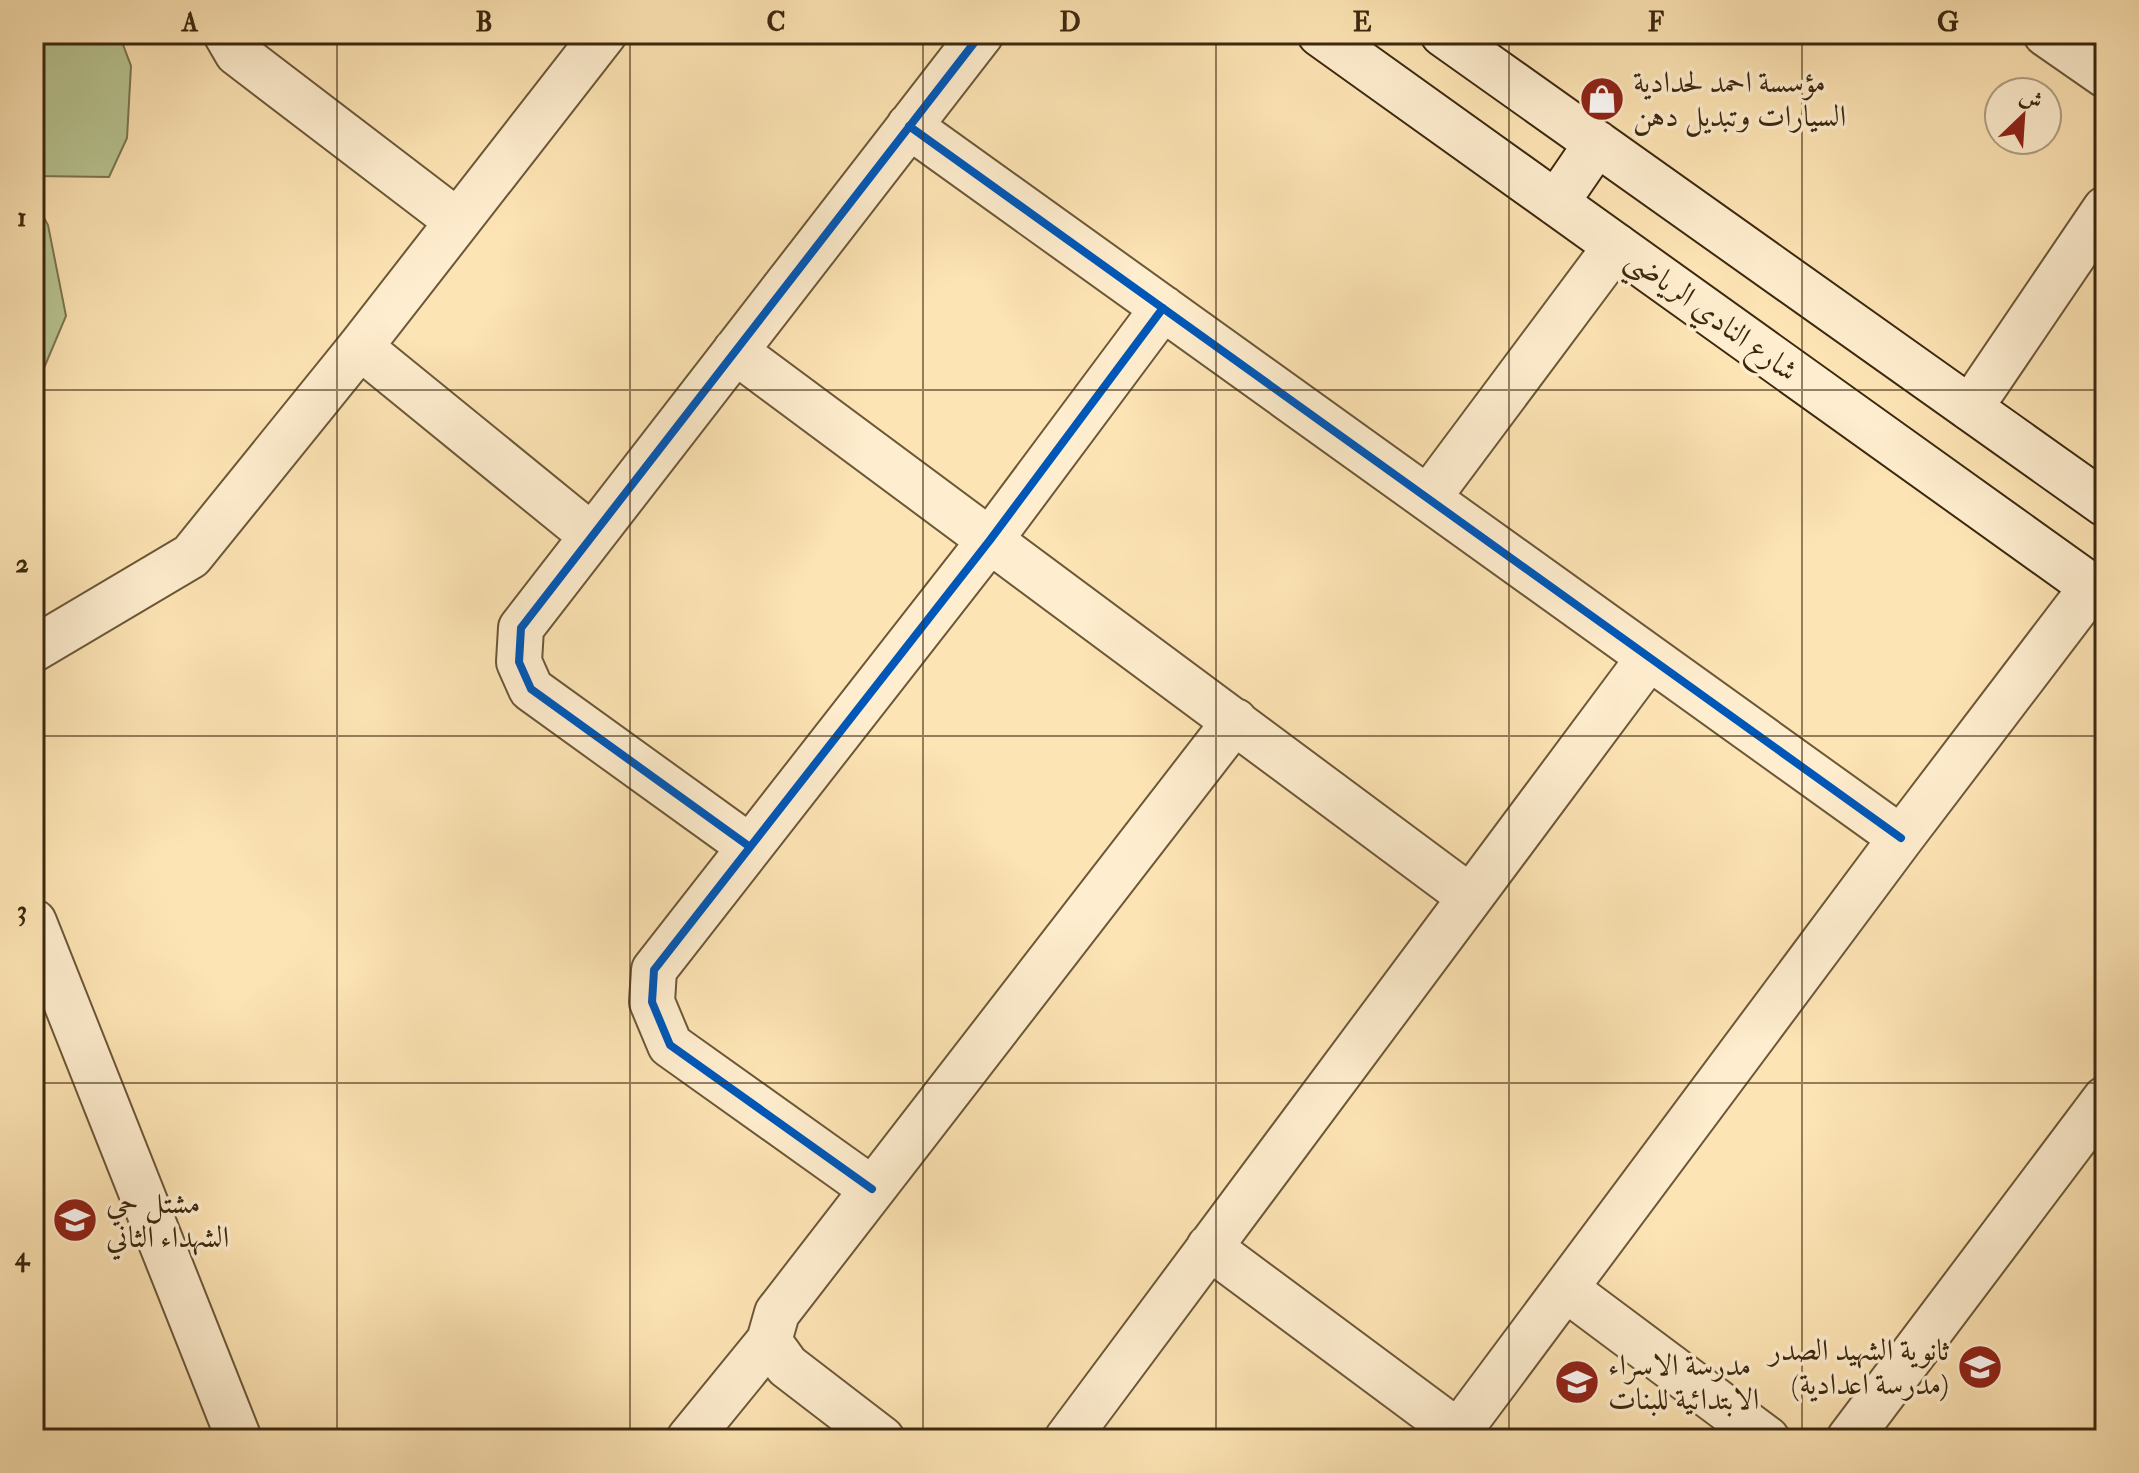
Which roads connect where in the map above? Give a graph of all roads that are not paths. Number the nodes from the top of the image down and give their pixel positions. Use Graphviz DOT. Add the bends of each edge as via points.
graph roads {
  1 [pos="226,34"];
  2 [pos="604,34"];
  3 [pos="981,34"];
  4 [pos="1320,34"];
  5 [pos="1443,34"];
  6 [pos="2046,34"];
  7 [pos="2105,75"];
  8 [pos="909,126"];
  9 [pos="1597,143"];
  10 [pos="1556,203"];
  11 [pos="2105,209"];
  12 [pos="457,221"];
  13 [pos="1616,246"];
  14 [pos="1163,308"];
  15 [pos="360,347"];
  16 [pos="735,351"];
  17 [pos="1970,408"];
  18 [pos="1428,498"];
  19 [pos="2105,504"];
  20 [pos="592,536"];
  21 [pos="990,540"];
  22 [pos="2099,591"];
  23 [pos="34,649"];
  24 [pos="1648,659"];
  25 [pos="1235,721"];
  26 [pos="1901,838"];
  27 [pos="750,847"];
  28 [pos="1470,897"];
  29 [pos="34,922"];
  30 [pos="2105,1099"];
  31 [pos="872,1189"];
  32 [pos="1209,1247"];
  33 [pos="1566,1289"];
  34 [pos="769,1341"];
  35 [pos="1455,1436"];
  36 [pos="239,1439"];
  37 [pos="689,1439"];
  38 [pos="882,1439"];
  39 [pos="1067,1439"];
  40 [pos="1767,1439"];
  41 [pos="1849,1439"];
  1 -- 12 [label="street" via="237,53"];
  2 -- 12 [label="street"];
  3 -- 8 [label="street"];
  4 -- 10 [label="street, شارع النادي الرياضي"];
  5 -- 9 [label="street"];
  6 -- 7 [label="street"];
  8 -- 14 [label="street"];
  8 -- 16 [label="street"];
  9 -- 10 [label="street"];
  9 -- 17 [label="street"];
  10 -- 13 [label="street, شارع النادي الرياضي"];
  11 -- 17 [label="street"];
  12 -- 15 [label="street"];
  13 -- 18 [label="street"];
  13 -- 22 [label="street, شارع النادي الرياضي"];
  14 -- 18 [label="street"];
  14 -- 21 [label="street"];
  15 -- 20 [label="street"];
  15 -- 23 [label="street" via="191,556"];
  16 -- 20 [label="street"];
  16 -- 21 [label="street"];
  17 -- 19 [label="street"];
  18 -- 24 [label="street"];
  20 -- 27 [label="street" via="521,628 519,662 531,689"];
  21 -- 25 [label="street"];
  21 -- 27 [label="street"];
  22 -- 26 [label="street"];
  24 -- 26 [label="street"];
  24 -- 28 [label="street"];
  25 -- 28 [label="street"];
  25 -- 31 [label="street"];
  26 -- 33 [label="street"];
  27 -- 31 [label="street" via="654,970 652,1002 670,1045"];
  28 -- 32 [label="street"];
  29 -- 36 [label="street"];
  30 -- 41 [label="street"];
  31 -- 34 [label="street" via="777,1313"];
  32 -- 35 [label="street"];
  32 -- 39 [label="street"];
  33 -- 35 [label="street"];
  33 -- 40 [label="street"];
  34 -- 37 [label="street"];
  34 -- 38 [label="street" via="787,1366"];
}
